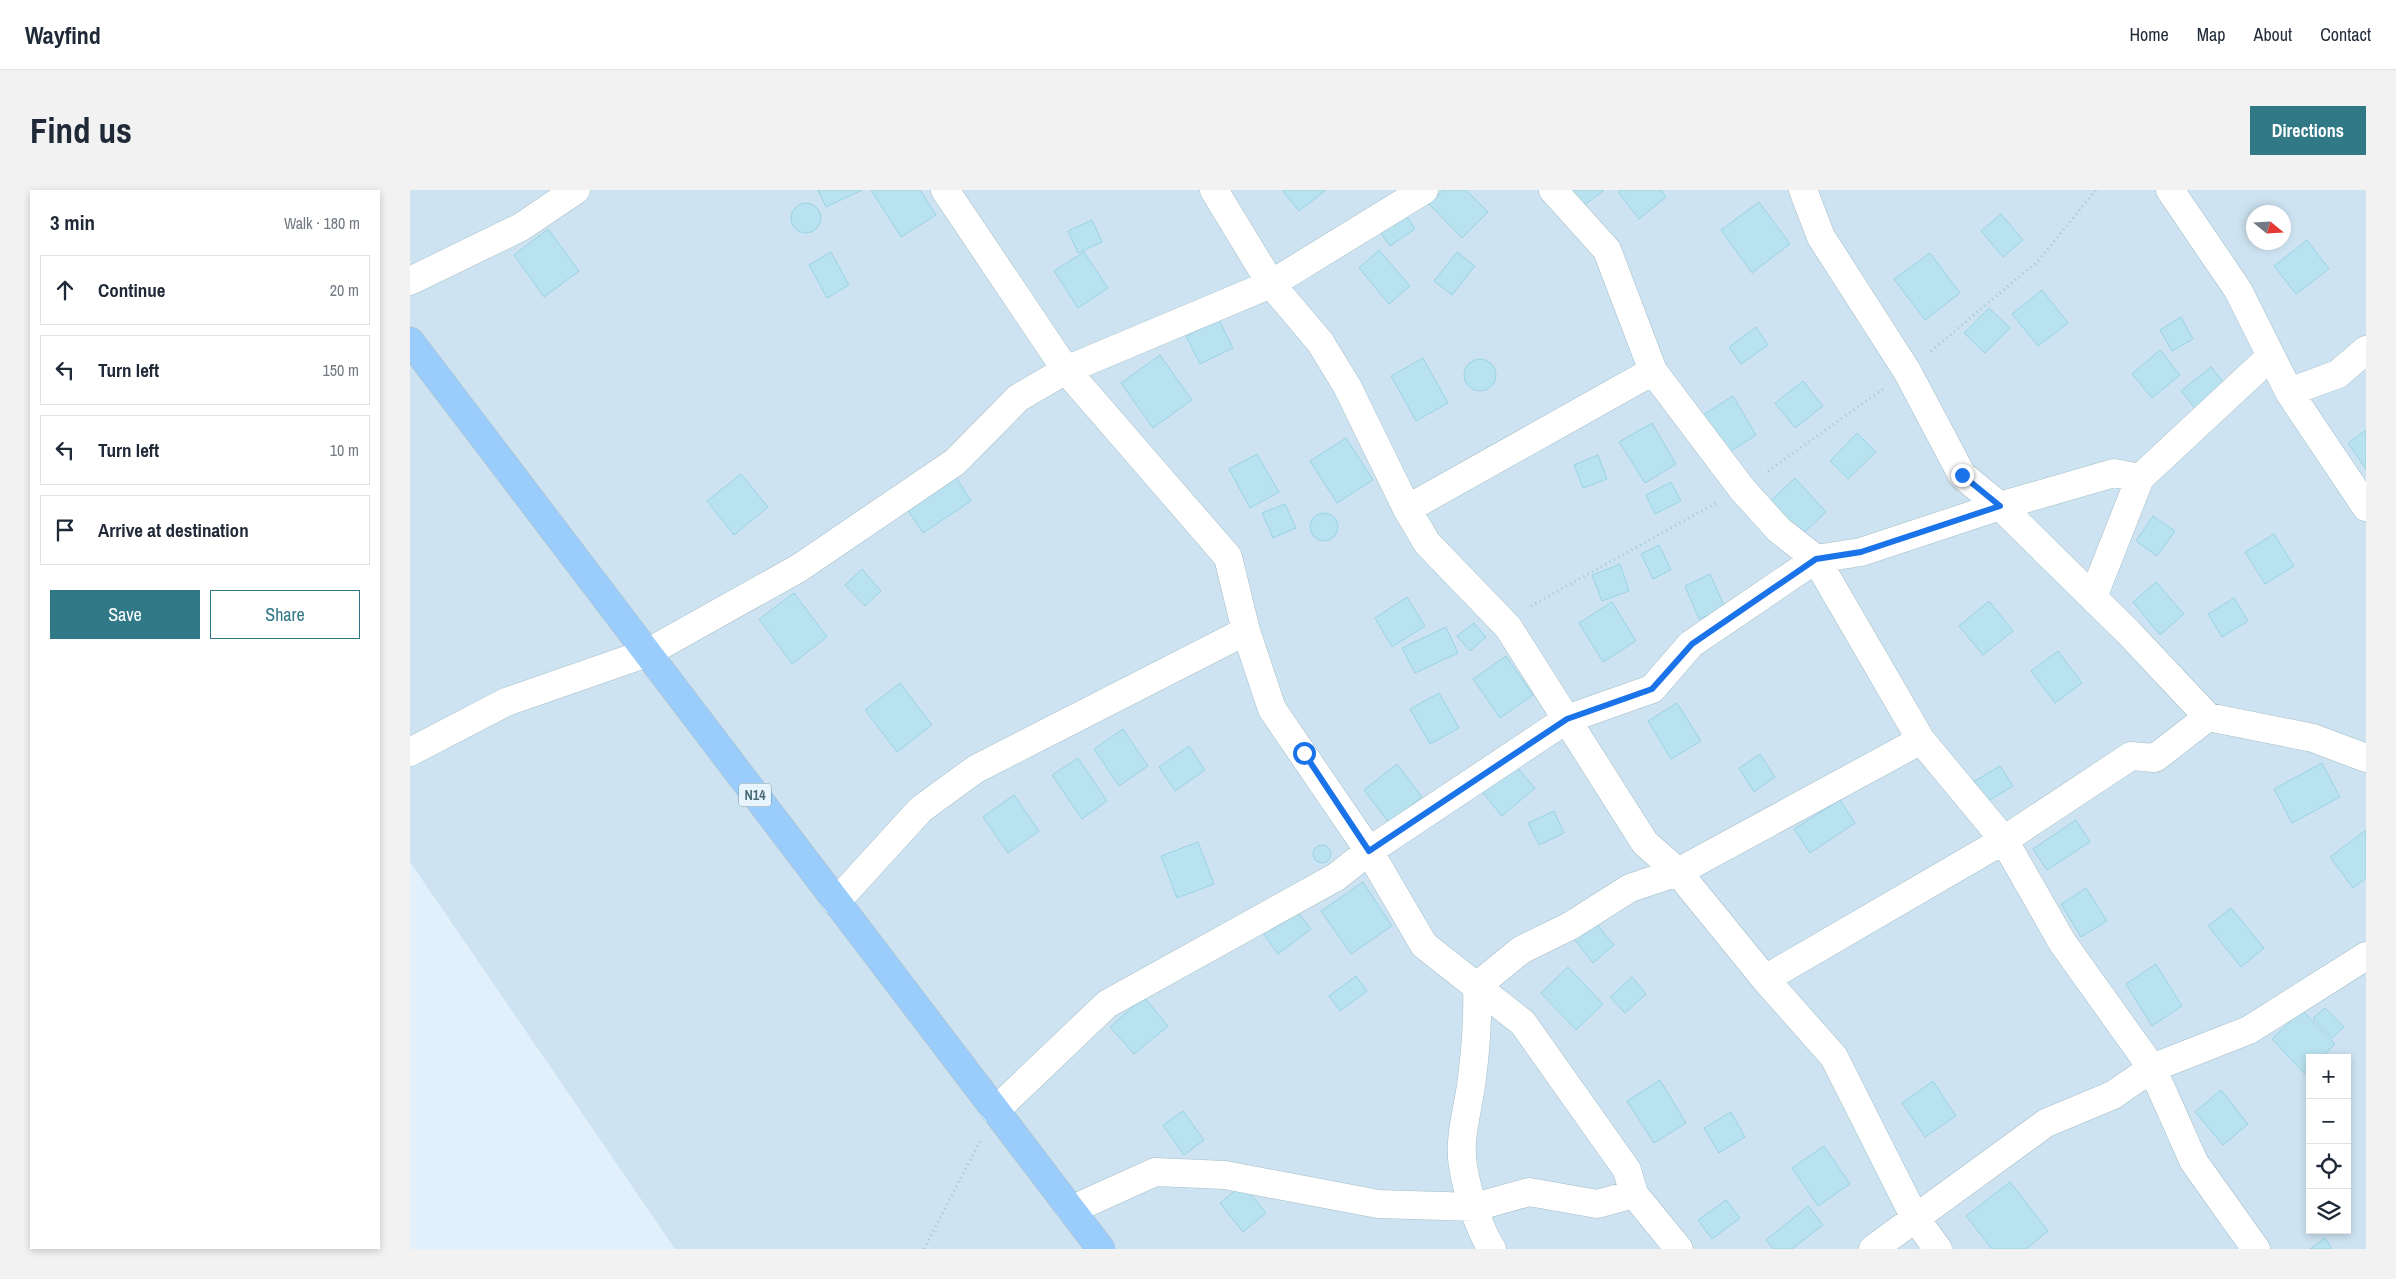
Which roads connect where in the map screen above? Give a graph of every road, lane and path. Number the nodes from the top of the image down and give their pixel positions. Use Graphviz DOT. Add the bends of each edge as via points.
graph roads {
  1 [pos="576,190"];
  2 [pos="945,190"];
  3 [pos="1214,190"];
  4 [pos="1424,190"];
  5 [pos="1553,190"];
  6 [pos="1803,190"];
  7 [pos="2096,190"];
  8 [pos="2170,190"];
  9 [pos="410,281"];
  10 [pos="1271,284"];
  11 [pos="410,341"];
  12 [pos="2366,350"];
  13 [pos="2271,356"];
  14 [pos="1066,370"];
  15 [pos="1652,371"];
  16 [pos="1907,371"];
  17 [pos="2290,392"];
  18 [pos="2140,478"];
  19 [pos="1742,489"];
  20 [pos="2000,506"];
  21 [pos="2366,507"];
  22 [pos="1407,508"];
  23 [pos="1816,559"];
  24 [pos="2092,597"];
  25 [pos="1508,627"];
  26 [pos="1246,631"];
  27 [pos="647,653"];
  28 [pos="2208,717"];
  29 [pos="1567,719"];
  30 [pos="1922,740"];
  31 [pos="410,752"];
  32 [pos="2366,758"];
  33 [pos="2004,840"];
  34 [pos="1369,851"];
  35 [pos="1678,872"];
  36 [pos="836,902"];
  37 [pos="2366,956"];
  38 [pos="1765,979"];
  39 [pos="1477,986"];
  40 [pos="2152,1068"];
  41 [pos="995,1111"];
  42 [pos="1634,1194"];
  43 [pos="1475,1207"];
  44 [pos="1071,1210"];
  45 [pos="1915,1218"];
  46 [pos="924,1249"];
  47 [pos="1101,1249"];
  48 [pos="1492,1249"];
  49 [pos="1680,1249"];
  50 [pos="1873,1249"];
  51 [pos="1938,1249"];
  52 [pos="2256,1249"];
  1 -- 9 [label="street" via="521,227"];
  2 -- 14 [label="street"];
  3 -- 10 [label="street"];
  4 -- 10 [label="street"];
  5 -- 15 [label="street" via="1607,250"];
  6 -- 16 [label="street" via="1821,237"];
  7 -- 16 [label="path" via="2038,261"];
  8 -- 13 [label="street" via="2238,290"];
  10 -- 14 [label="street"];
  10 -- 22 [label="street" via="1320,342 1348,386"];
  11 -- 27 [label="main road, N14"];
  12 -- 17 [label="street" via="2338,374"];
  13 -- 17 [label="street"];
  13 -- 18 [label="street"];
  14 -- 26 [label="street" via="1228,557"];
  14 -- 27 [label="street" via="1018,398 955,462 799,568"];
  15 -- 19 [label="street"];
  15 -- 22 [label="street"];
  16 -- 19 [label="path"];
  16 -- 20 [label="street" via="1962,475"];
  17 -- 21 [label="street"];
  18 -- 20 [label="street" via="2114,473"];
  18 -- 24 [label="street"];
  19 -- 23 [label="street" via="1780,530"];
  19 -- 25 [label="path" via="1535,602"];
  20 -- 23 [label="street" via="1861,552"];
  20 -- 24 [label="street"];
  22 -- 25 [label="street" via="1427,543"];
  23 -- 29 [label="street" via="1692,644 1652,689"];
  23 -- 30 [label="street"];
  24 -- 28 [label="street"];
  25 -- 29 [label="street"];
  26 -- 34 [label="street" via="1272,709"];
  26 -- 36 [label="street" via="976,769 921,809"];
  27 -- 31 [label="street" via="506,702"];
  27 -- 36 [label="main road, N14"];
  28 -- 32 [label="street" via="2313,738"];
  28 -- 33 [label="street" via="2155,758 2132,756"];
  29 -- 34 [label="street"];
  29 -- 35 [label="street" via="1645,843"];
  30 -- 33 [label="street"];
  30 -- 35 [label="street"];
  33 -- 38 [label="street"];
  33 -- 40 [label="street" via="2062,942"];
  34 -- 39 [label="street" via="1424,945"];
  34 -- 41 [label="street" via="1336,877 1106,1004"];
  35 -- 38 [label="street"];
  35 -- 39 [label="street" via="1630,888 1570,926 1521,950"];
  36 -- 41 [label="main road, N14"];
  37 -- 40 [label="street" via="2249,1030"];
  38 -- 45 [label="street" via="1834,1057"];
  39 -- 42 [label="street" via="1523,1023 1627,1170"];
  39 -- 43 [label="street" via="1478,1022 1464,1118 1463,1165"];
  40 -- 45 [label="street" via="2113,1096 2046,1123"];
  40 -- 52 [label="street" via="2194,1162"];
  41 -- 44 [label="main road, N14"];
  41 -- 46 [label="path"];
  42 -- 43 [label="street" via="1597,1204 1529,1192"];
  42 -- 49 [label="street"];
  43 -- 44 [label="street" via="1378,1204 1225,1175 1155,1172"];
  43 -- 48 [label="street" via="1483,1234"];
  44 -- 47 [label="main road, N14"];
  45 -- 50 [label="street"];
  45 -- 51 [label="street"];
}
